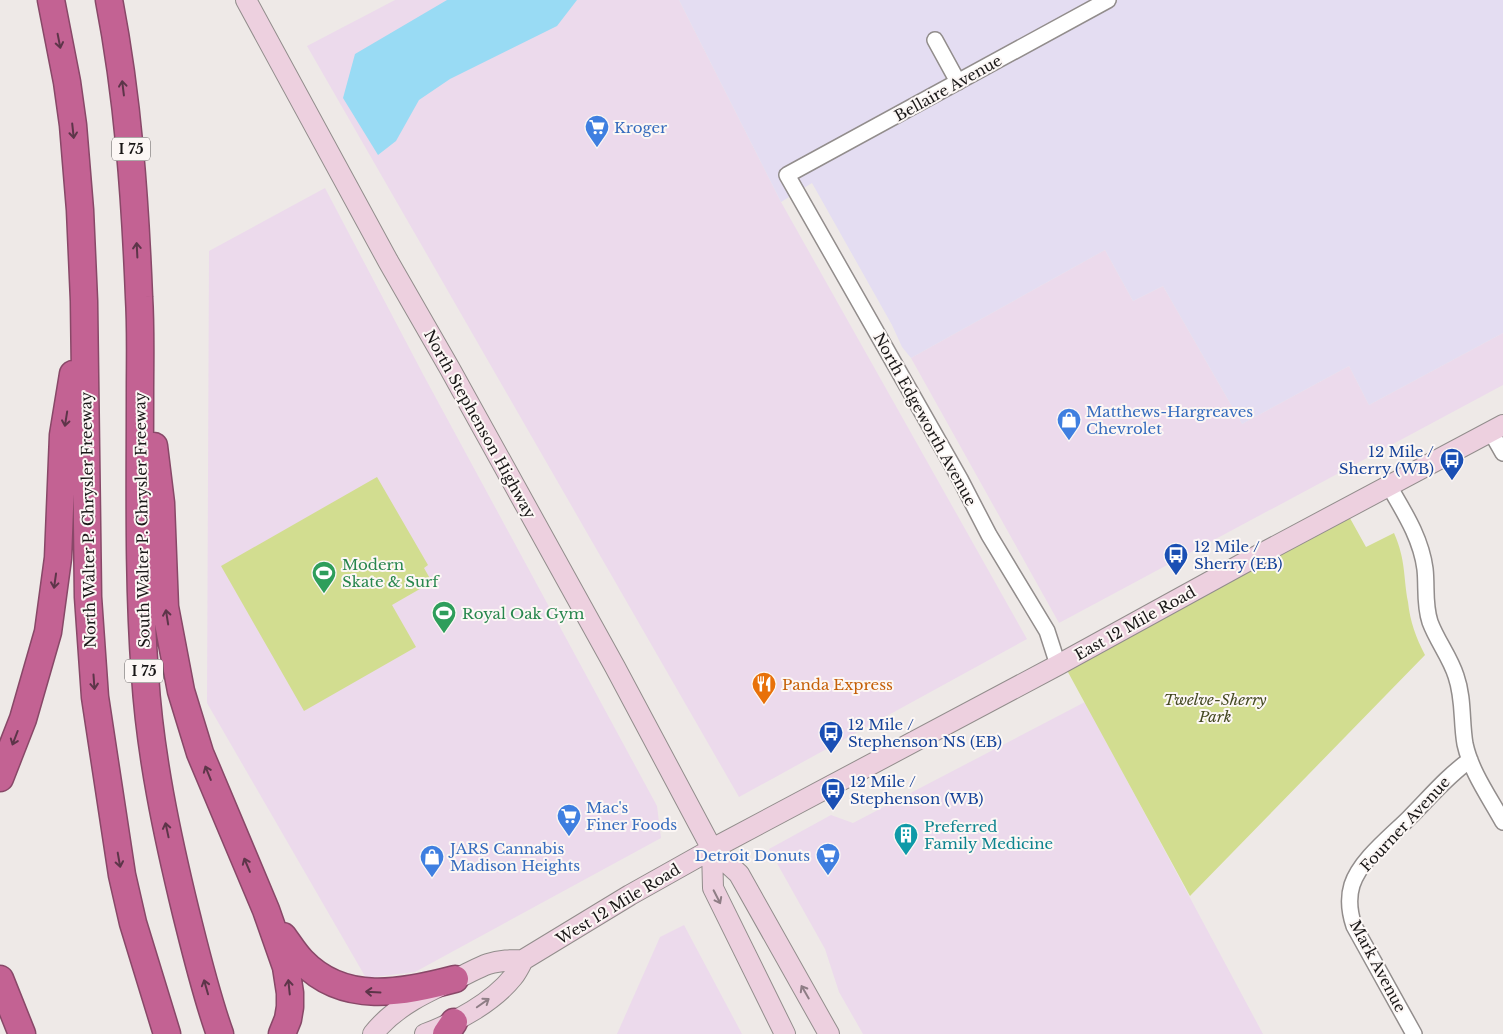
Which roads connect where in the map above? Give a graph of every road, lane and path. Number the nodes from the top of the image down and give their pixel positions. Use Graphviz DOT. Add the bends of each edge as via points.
graph roads {
  1 [pos="51,0"];
  2 [pos="109,0"];
  3 [pos="246,0"];
  4 [pos="1108,0"];
  5 [pos="936,40"];
  6 [pos="958,82"];
  7 [pos="788,175"];
  8 [pos="140,299"];
  9 [pos="84,301"];
  10 [pos="1497,428"];
  11 [pos="1503,453"];
  12 [pos="1389,486"];
  13 [pos="1058,665"];
  14 [pos="1470,760"];
  15 [pos="0,778"];
  16 [pos="1503,822"];
  17 [pos="712,849"];
  18 [pos="1350,896"];
  19 [pos="266,910"];
  20 [pos="523,960"];
  21 [pos="0,979"];
  22 [pos="455,979"];
  23 [pos="450,1028"];
  24 [pos="22,1034"];
  25 [pos="167,1034"];
  26 [pos="220,1034"];
  27 [pos="282,1034"];
  28 [pos="374,1034"];
  29 [pos="425,1034"];
  30 [pos="785,1034"];
  31 [pos="829,1034"];
  32 [pos="1414,1034"];
  1 -- 9 [label="highway, North Walter P. Chrysler Freeway, one-way" via="73,125"];
  8 -- 2 [label="highway, South Walter P. Chrysler Freeway / I 75, one-way" via="131,150"];
  3 -- 17 [label="main road, North Stephenson Highway"];
  4 -- 6 [label="street, Bellaire Avenue"];
  5 -- 6 [label="street"];
  6 -- 7 [label="street, Bellaire Avenue"];
  7 -- 13 [label="street, North Edgeworth Avenue" via="989,535 1047,631"];
  19 -- 8 [label="highway, one-way" via="200,753 181,691 165,607 161,503"];
  26 -- 8 [label="highway, South Walter P. Chrysler Freeway / I 75, one-way" via="176,871 148,713 141,612"];
  9 -- 15 [label="highway, one-way" via="63,435 58,558 48,632"];
  9 -- 25 [label="highway, North Walter P. Chrysler Freeway, one-way" via="88,597 95,696 122,875"];
  10 -- 11 [label="street"];
  10 -- 12 [label="main road, East 12 Mile Road"];
  12 -- 13 [label="main road, East 12 Mile Road"];
  12 -- 14 [label="street" via="1421,549 1430,621 1456,674"];
  13 -- 17 [label="main road, West 12 Mile Road"];
  14 -- 16 [label="street"];
  14 -- 18 [label="street, Fourner Avenue" via="1375,852 1355,877"];
  17 -- 20 [label="main road, West 12 Mile Road"];
  17 -- 30 [label="main road, North Stephenson Highway, one-way" via="713,888"];
  31 -- 17 [label="main road, North Stephenson Highway, one-way" via="739,874"];
  18 -- 32 [label="street, Mark Avenue" via="1354,926"];
  22 -- 19 [label="highway, one-way" via="422,988 376,993 342,987 320,976 300,960"];
  27 -- 19 [label="highway, one-way" via="290,1007 289,982"];
  20 -- 22 [label="main road, West 12 Mile Road" via="488,964"];
  23 -- 20 [label="main road, West 12 Mile Road, one-way" via="499,992"];
  21 -- 24 [label="highway"];
  22 -- 28 [label="main road, West 12 Mile Road" via="404,1005"];
  23 -- 29 [label="main road, West 12 Mile Road"];
}
